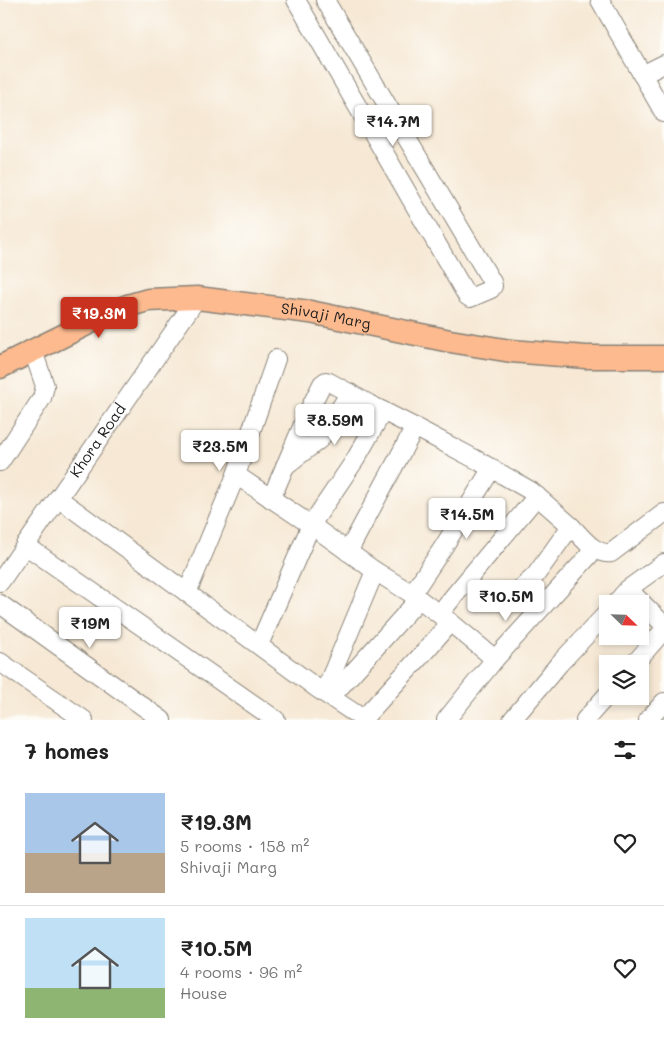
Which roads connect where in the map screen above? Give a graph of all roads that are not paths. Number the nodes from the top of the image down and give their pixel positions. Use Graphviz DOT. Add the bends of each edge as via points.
graph roads {
  1 [pos="296,0"];
  2 [pos="325,0"];
  3 [pos="600,0"];
  4 [pos="664,64"];
  5 [pos="642,75"];
  6 [pos="664,113"];
  7 [pos="197,298"];
  8 [pos="34,351"];
  9 [pos="664,357"];
  10 [pos="276,359"];
  11 [pos="0,367"];
  12 [pos="350,393"];
  13 [pos="383,411"];
  14 [pos="415,427"];
  15 [pos="0,462"];
  16 [pos="285,466"];
  17 [pos="492,468"];
  18 [pos="236,475"];
  19 [pos="537,496"];
  20 [pos="58,498"];
  21 [pos="271,499"];
  22 [pos="664,513"];
  23 [pos="311,525"];
  24 [pos="572,526"];
  25 [pos="25,545"];
  26 [pos="595,549"];
  27 [pos="348,552"];
  28 [pos="664,563"];
  29 [pos="375,571"];
  30 [pos="0,582"];
  31 [pos="628,589"];
  32 [pos="188,593"];
  33 [pos="623,595"];
  34 [pos="416,597"];
  35 [pos="507,601"];
  36 [pos="0,604"];
  37 [pos="444,618"];
  38 [pos="599,621"];
  39 [pos="664,624"];
  40 [pos="664,630"];
  41 [pos="259,646"];
  42 [pos="642,655"];
  43 [pos="495,659"];
  44 [pos="0,662"];
  45 [pos="328,695"];
  46 [pos="664,702"];
  47 [pos="599,704"];
  48 [pos="356,717"];
  49 [pos="84,720"];
  50 [pos="162,720"];
  51 [pos="276,720"];
  52 [pos="446,720"];
  53 [pos="512,720"];
  54 [pos="585,720"];
  55 [pos="648,720"];
  1 -- 2 [label="street" via="467,296 470,298 492,289 492,282"];
  3 -- 5 [label="street"];
  4 -- 5 [label="street"];
  5 -- 6 [label="street"];
  7 -- 8 [label="main road, Shivaji Marg" via="148,300 127,306"];
  7 -- 9 [label="main road, Shivaji Marg" via="310,312 511,351 586,357"];
  7 -- 20 [label="street, Khora Road"];
  8 -- 11 [label="main road, Shivaji Marg"];
  8 -- 15 [label="street" via="45,392"];
  10 -- 18 [label="street"];
  12 -- 13 [label="street"];
  12 -- 16 [label="street" via="320,439"];
  12 -- 16 [label="street" via="330,382 322,384"];
  13 -- 14 [label="street"];
  13 -- 23 [label="street"];
  14 -- 17 [label="street"];
  14 -- 27 [label="street"];
  16 -- 21 [label="street"];
  17 -- 19 [label="street"];
  17 -- 34 [label="street"];
  18 -- 21 [label="street"];
  18 -- 32 [label="street"];
  19 -- 24 [label="street"];
  19 -- 37 [label="street"];
  20 -- 25 [label="street, Khora Road"];
  20 -- 32 [label="street"];
  21 -- 23 [label="street"];
  22 -- 26 [label="street" via="611,553"];
  23 -- 27 [label="street"];
  23 -- 41 [label="street"];
  24 -- 26 [label="street"];
  24 -- 35 [label="street" via="535,576"];
  25 -- 30 [label="street, Khora Road"];
  25 -- 51 [label="street"];
  26 -- 43 [label="street"];
  27 -- 29 [label="street"];
  28 -- 31 [label="street"];
  29 -- 34 [label="street"];
  29 -- 45 [label="street"];
  31 -- 33 [label="street"];
  31 -- 39 [label="street"];
  32 -- 41 [label="street"];
  34 -- 37 [label="street"];
  34 -- 45 [label="street"];
  36 -- 50 [label="street"];
  37 -- 43 [label="street"];
  37 -- 48 [label="street" via="428,648"];
  38 -- 53 [label="street" via="558,664"];
  40 -- 42 [label="street"];
  41 -- 45 [label="street"];
  43 -- 52 [label="street"];
  44 -- 49 [label="street"];
  45 -- 48 [label="street"];
  46 -- 55 [label="street"];
  47 -- 54 [label="street"];
}
